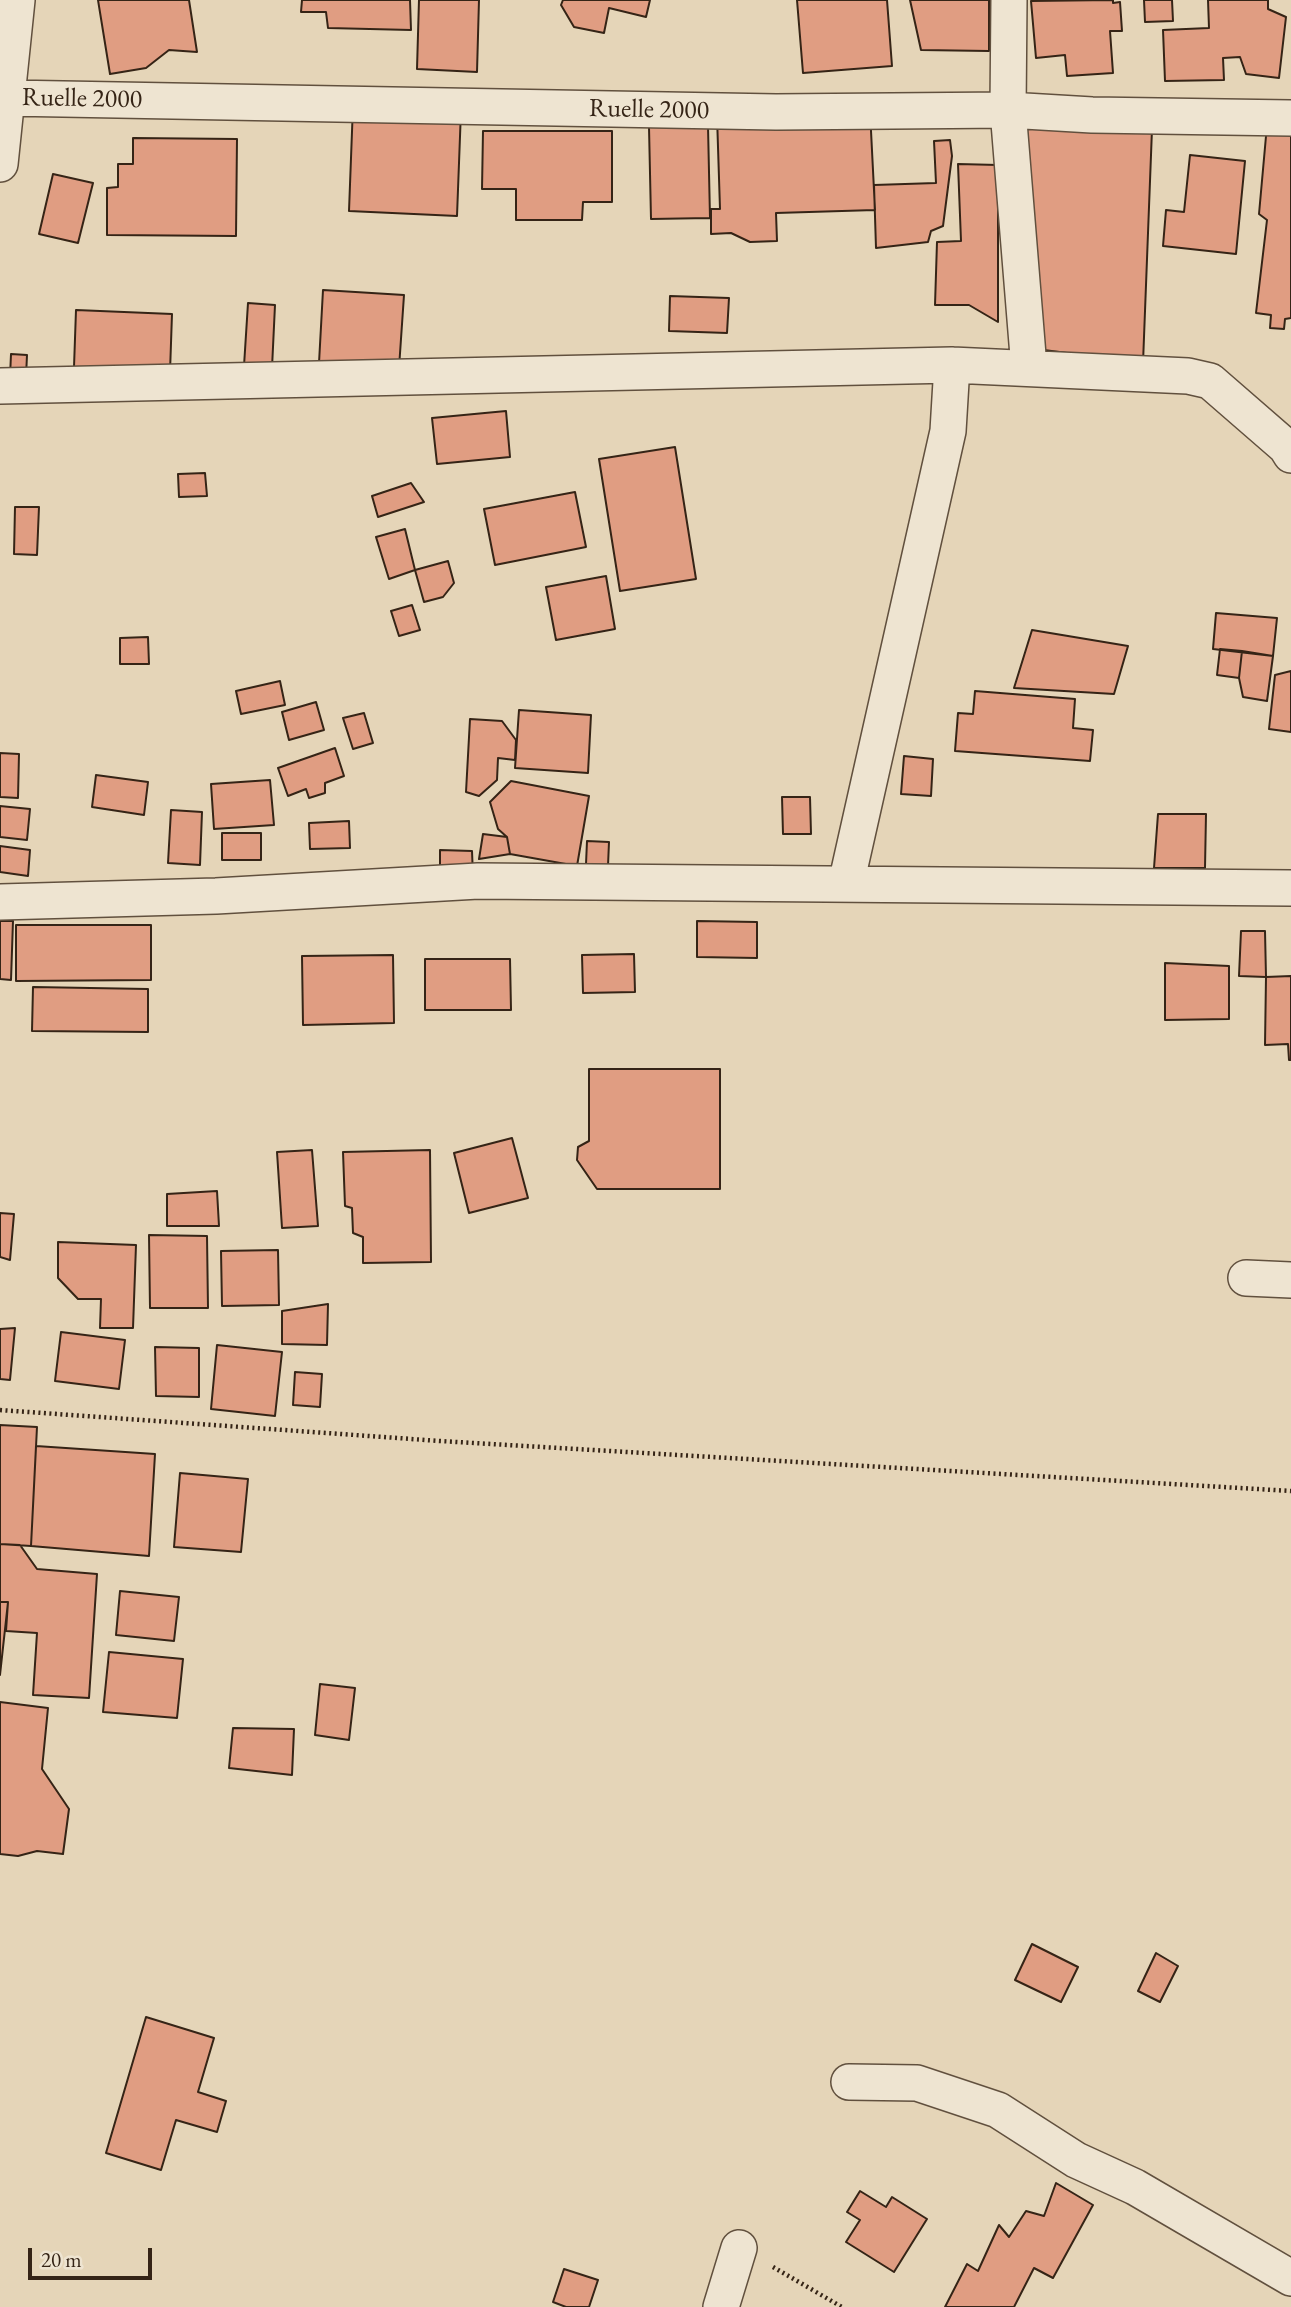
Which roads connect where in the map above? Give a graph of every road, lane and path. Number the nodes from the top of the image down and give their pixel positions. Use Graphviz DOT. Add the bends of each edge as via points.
graph roads {
  1 [pos="18,0"];
  2 [pos="1009,0"];
  3 [pos="8,98"];
  4 [pos="1008,110"];
  5 [pos="1291,118"];
  6 [pos="0,164"];
  7 [pos="952,365"];
  8 [pos="1029,368"];
  9 [pos="0,386"];
  10 [pos="1291,455"];
  11 [pos="846,884"];
  12 [pos="1291,888"];
  13 [pos="0,902"];
  14 [pos="1246,1278"];
  15 [pos="1291,1280"];
  16 [pos="0,1410"];
  17 [pos="1291,1491"];
  18 [pos="849,2082"];
  19 [pos="739,2248"];
  20 [pos="1291,2278"];
  21 [pos="721,2307"];
  22 [pos="842,2307"];
  1 -- 3 [label="street"];
  2 -- 4 [label="street"];
  3 -- 4 [label="street, Ruelle 2000" via="776,112"];
  3 -- 6 [label="street"];
  4 -- 5 [label="street, Ruelle 2000"];
  4 -- 8 [label="street"];
  7 -- 8 [label="street"];
  7 -- 9 [label="street"];
  7 -- 11 [label="street" via="948,431"];
  8 -- 10 [label="street" via="1210,381"];
  11 -- 12 [label="street"];
  11 -- 13 [label="street" via="478,881"];
  14 -- 15 [label="street"];
  16 -- 17 [label="path"];
  18 -- 20 [label="street" via="917,2083 998,2110 1076,2160 1135,2187"];
  19 -- 21 [label="street"];
  19 -- 22 [label="path"];
}
